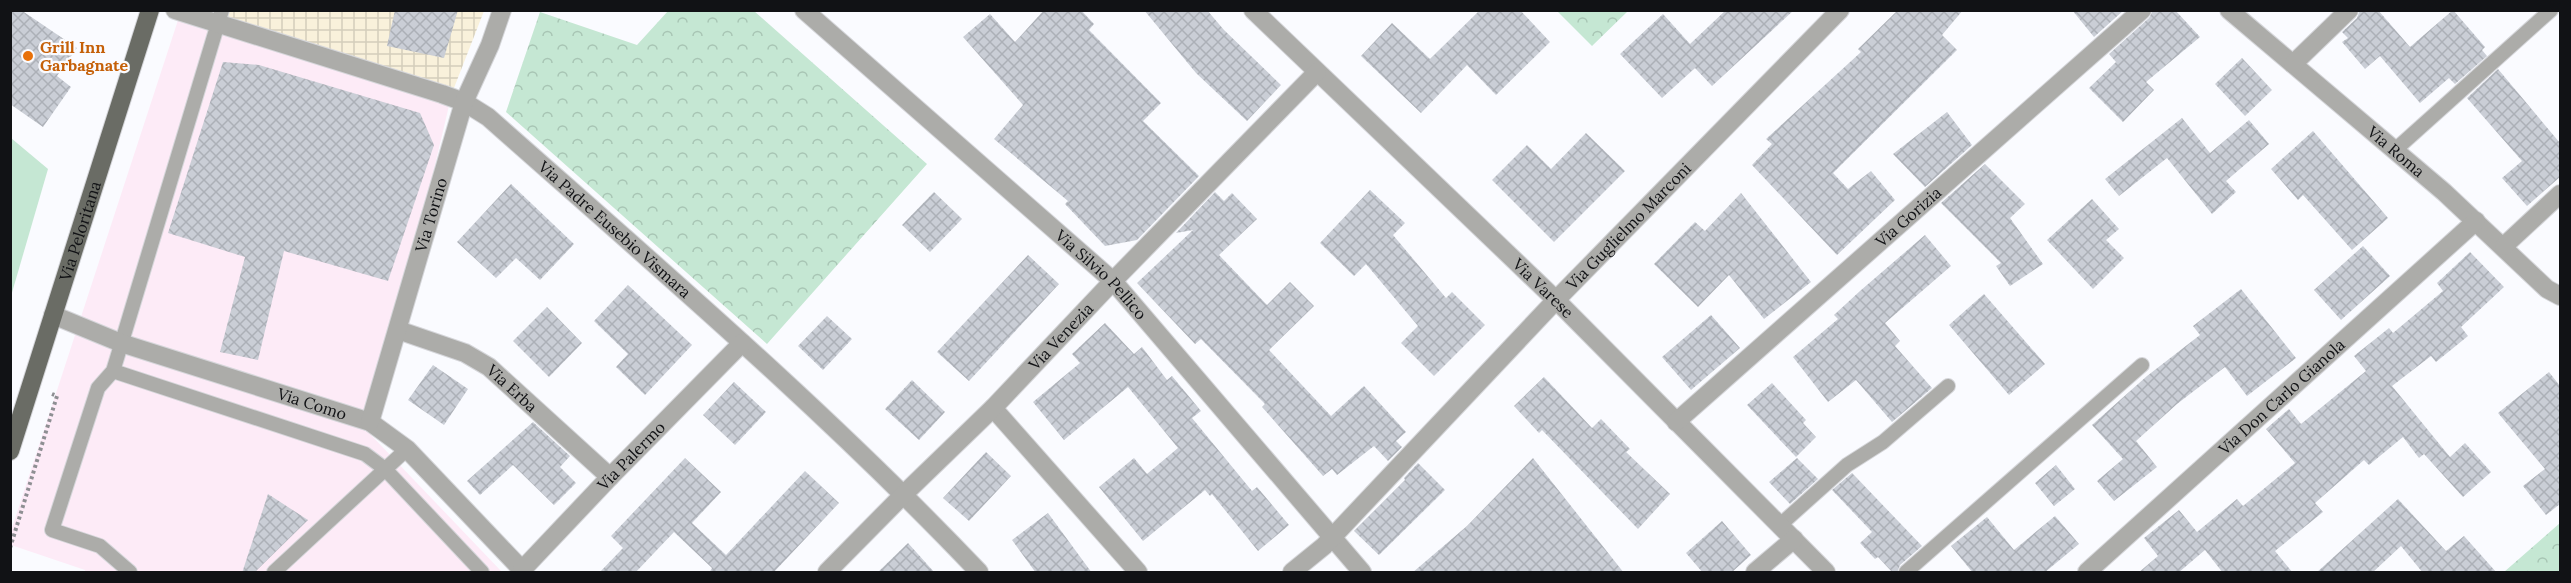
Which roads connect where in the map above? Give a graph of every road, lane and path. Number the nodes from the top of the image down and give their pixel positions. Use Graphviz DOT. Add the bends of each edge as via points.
graph roads {
  1 [pos="150,10"];
  2 [pos="175,10"];
  3 [pos="502,10"];
  4 [pos="804,10"];
  5 [pos="1253,10"];
  6 [pos="1840,10"];
  7 [pos="2142,10"];
  8 [pos="2229,10"];
  9 [pos="2349,10"];
  10 [pos="2551,10"];
  11 [pos="220,17"];
  12 [pos="2293,64"];
  13 [pos="1317,72"];
  14 [pos="464,102"];
  15 [pos="2395,150"];
  16 [pos="2560,194"];
  17 [pos="2476,221"];
  18 [pos="2504,246"];
  19 [pos="1113,281"];
  20 [pos="2560,296"];
  21 [pos="1556,300"];
  22 [pos="52,315"];
  23 [pos="399,330"];
  24 [pos="121,343"];
  25 [pos="742,343"];
  26 [pos="2142,365"];
  27 [pos="113,371"];
  28 [pos="1948,386"];
  29 [pos="52,394"];
  30 [pos="993,408"];
  31 [pos="370,422"];
  32 [pos="1676,422"];
  33 [pos="406,448"];
  34 [pos="10,451"];
  35 [pos="384,469"];
  36 [pos="610,477"];
  37 [pos="904,494"];
  38 [pos="1780,525"];
  39 [pos="1332,537"];
  40 [pos="1794,539"];
  41 [pos="10,548"];
  42 [pos="523,572"];
  43 [pos="130,573"];
  44 [pos="274,573"];
  45 [pos="482,573"];
  46 [pos="827,573"];
  47 [pos="979,573"];
  48 [pos="1138,573"];
  49 [pos="1292,573"];
  50 [pos="1362,573"];
  51 [pos="1755,573"];
  52 [pos="1826,573"];
  53 [pos="1906,573"];
  54 [pos="2087,573"];
  1 -- 22 [label="main road, Via Peloritana"];
  2 -- 11 [label="street, Via Padre Eusebio Vismara"];
  3 -- 14 [label="street, Via Torino"];
  4 -- 19 [label="street, Via Silvio Pellico"];
  5 -- 13 [label="street, Via Varese"];
  6 -- 21 [label="street, Via Guglielmo Marconi"];
  7 -- 32 [label="street, Via Gorizia"];
  8 -- 12 [label="street, Via Roma"];
  9 -- 12 [label="street"];
  10 -- 15 [label="lane"];
  11 -- 14 [label="street, Via Padre Eusebio Vismara"];
  11 -- 24 [label="lane"];
  12 -- 15 [label="street, Via Roma"];
  13 -- 19 [label="street, Via Venezia"];
  13 -- 21 [label="street, Via Varese"];
  14 -- 23 [label="street, Via Torino"];
  14 -- 25 [label="street, Via Padre Eusebio Vismara" via="488,117"];
  15 -- 17 [label="street, Via Roma"];
  16 -- 18 [label="street"];
  17 -- 18 [label="street, Via Roma"];
  17 -- 54 [label="street, Via Don Carlo Gianola"];
  18 -- 20 [label="street, Via Roma" via="2547,289"];
  19 -- 30 [label="street, Via Venezia"];
  19 -- 39 [label="street, Via Silvio Pellico"];
  21 -- 32 [label="street, Via Varese"];
  21 -- 39 [label="street, Via Guglielmo Marconi"];
  22 -- 24 [label="street, Via Como"];
  22 -- 34 [label="main road, Via Peloritana"];
  23 -- 31 [label="street, Via Torino"];
  23 -- 36 [label="street, Via Erba" via="465,353 489,368"];
  24 -- 27 [label="lane"];
  24 -- 31 [label="street, Via Como"];
  25 -- 36 [label="street, Via Palermo"];
  25 -- 37 [label="street, Via Padre Eusebio Vismara"];
  26 -- 53 [label="lane"];
  27 -- 35 [label="lane" via="365,454"];
  27 -- 43 [label="lane" via="98,388 52,530 100,546"];
  28 -- 38 [label="lane" via="1883,442 1847,465"];
  29 -- 41 [label="path" via="57,396"];
  30 -- 37 [label="street, Via Venezia"];
  30 -- 48 [label="street"];
  31 -- 33 [label="street, Via Como"];
  32 -- 38 [label="street, Via Varese"];
  33 -- 35 [label="lane"];
  33 -- 42 [label="street, Via Como"];
  35 -- 44 [label="lane"];
  35 -- 45 [label="lane"];
  36 -- 42 [label="street, Via Palermo"];
  37 -- 46 [label="street, Via Venezia"];
  37 -- 47 [label="street, Via Padre Eusebio Vismara"];
  38 -- 40 [label="street, Via Varese"];
  39 -- 49 [label="street, Via Guglielmo Marconi"];
  39 -- 50 [label="street, Via Silvio Pellico"];
  40 -- 51 [label="street"];
  40 -- 52 [label="street, Via Varese"];
}
